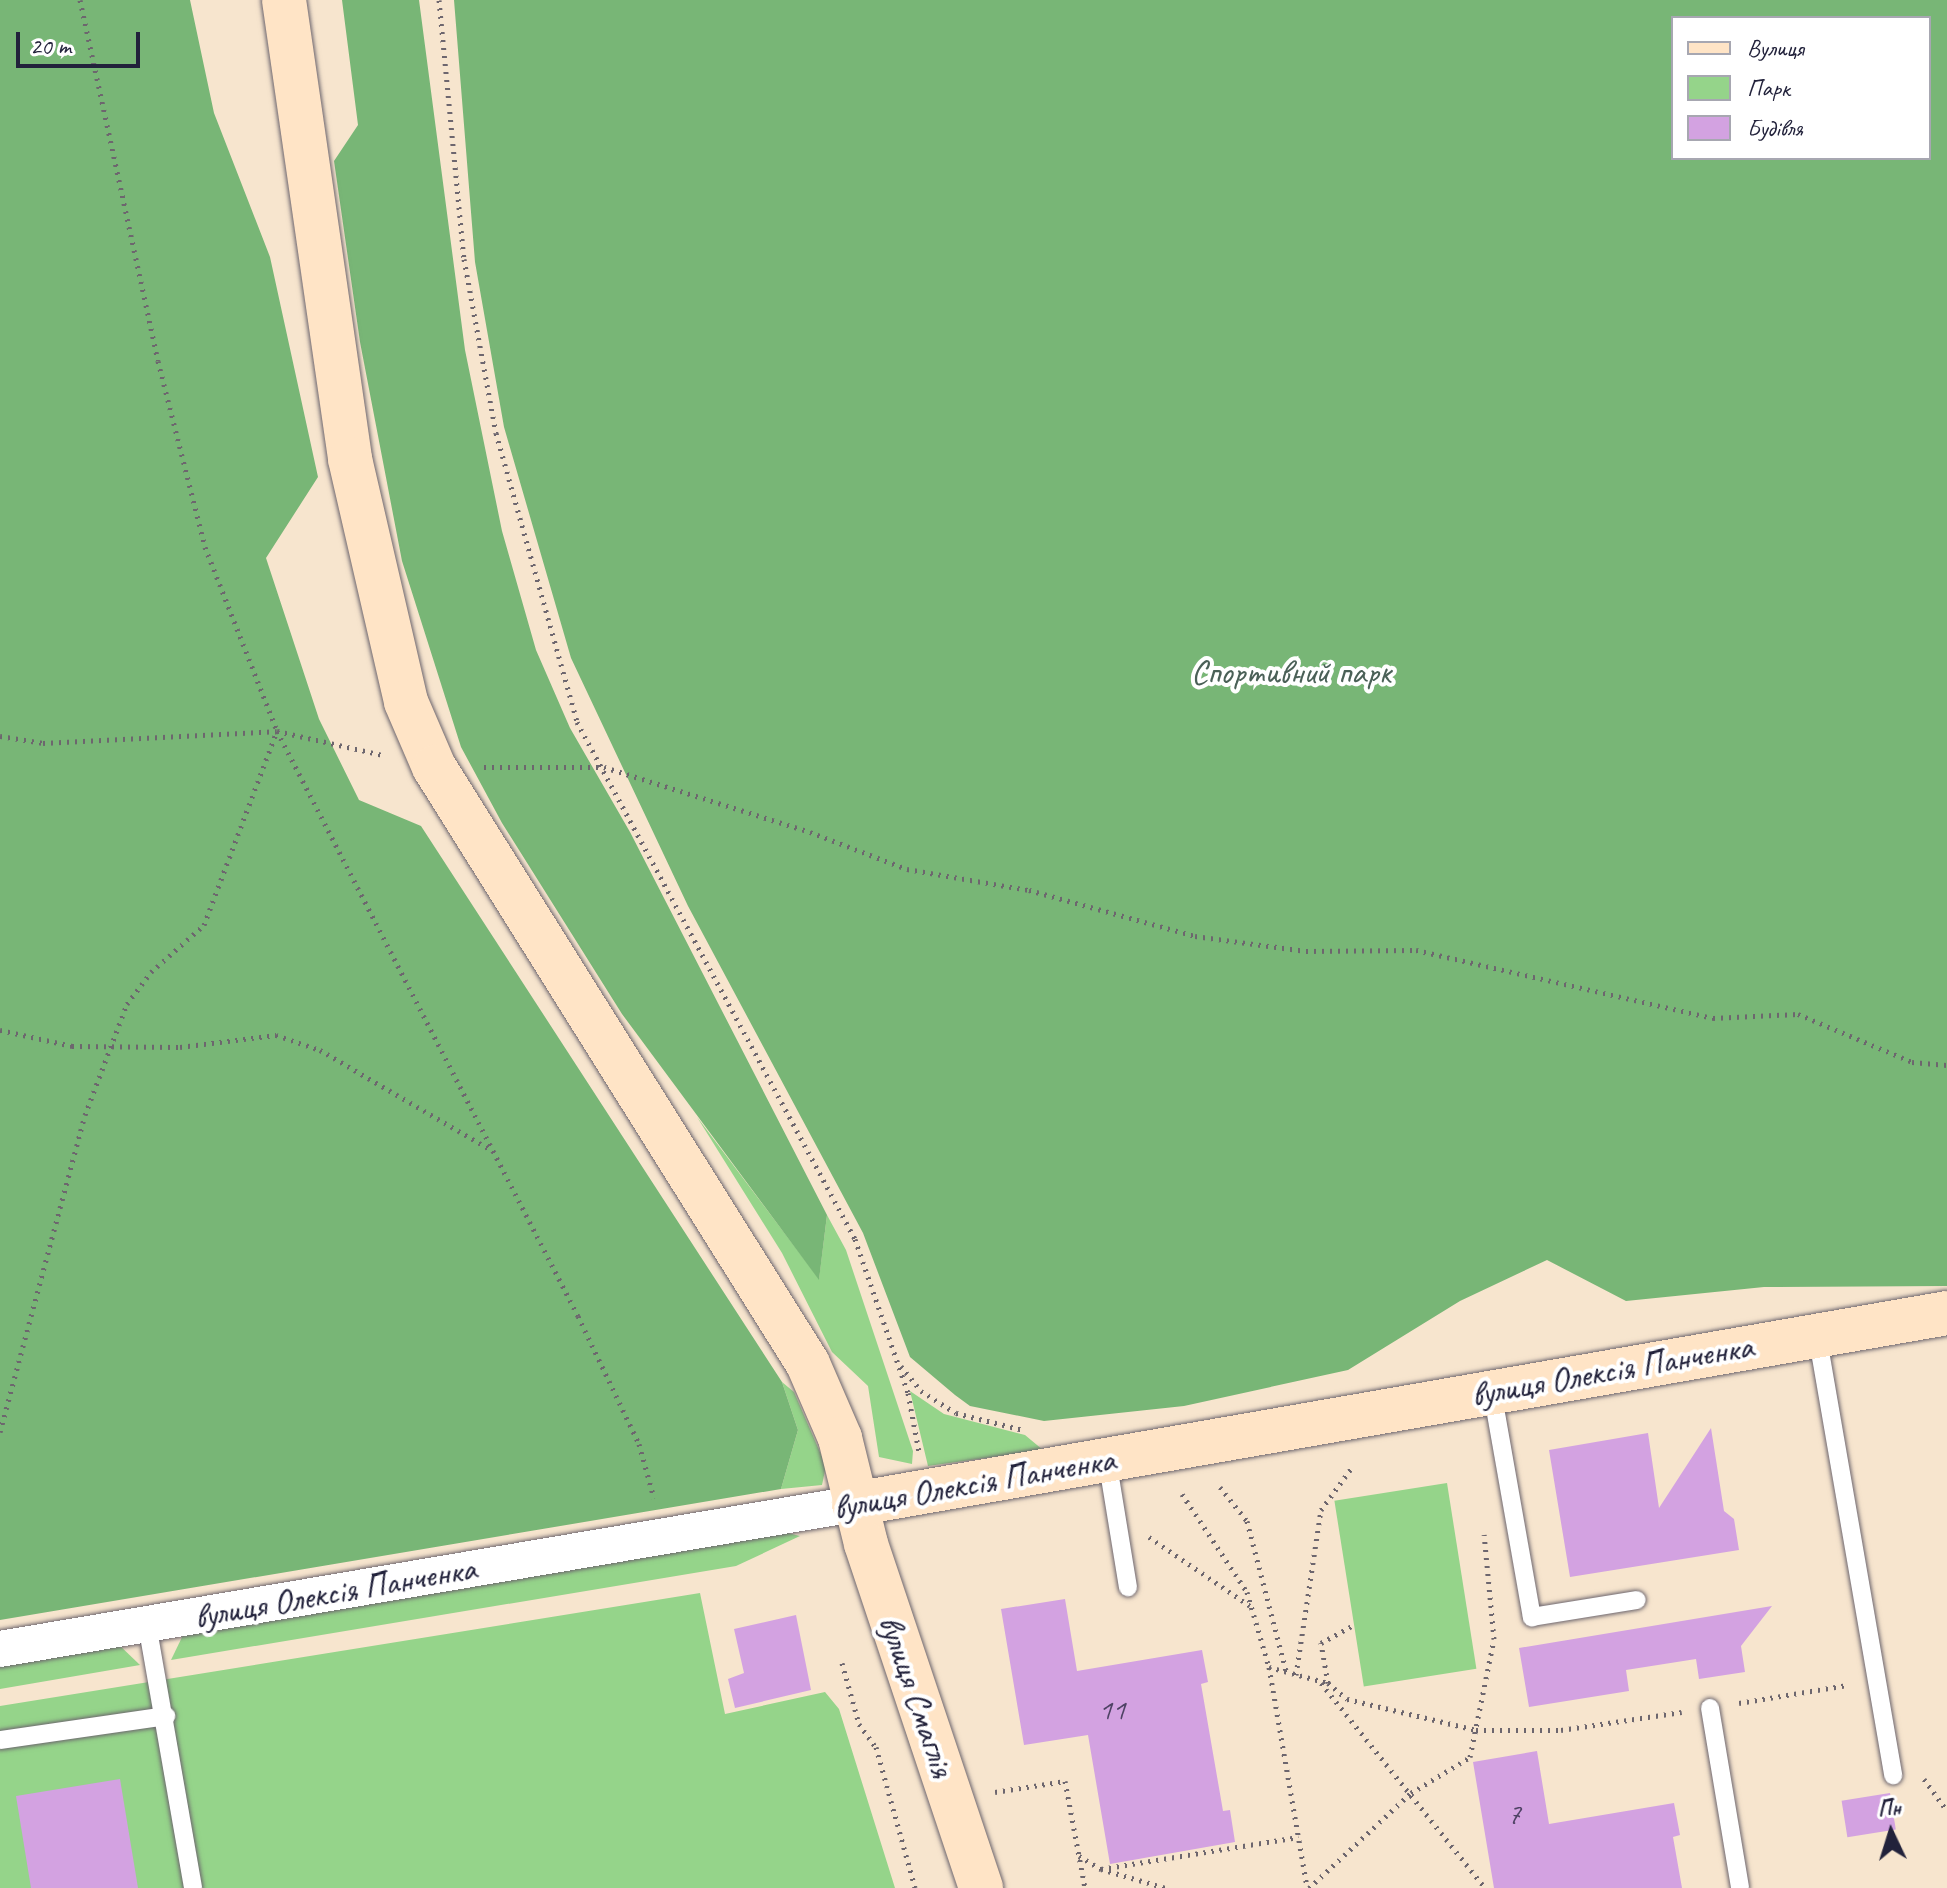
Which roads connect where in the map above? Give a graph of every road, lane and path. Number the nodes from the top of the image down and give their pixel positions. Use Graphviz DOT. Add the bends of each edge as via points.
graph roads {
  1 [pos="80,0"];
  2 [pos="284,0"];
  3 [pos="439,0"];
  4 [pos="277,731"];
  5 [pos="0,736"];
  6 [pos="434,767"];
  7 [pos="604,767"];
  8 [pos="0,1030"];
  9 [pos="113,1042"];
  10 [pos="1947,1065"];
  11 [pos="492,1151"];
  12 [pos="1947,1313"];
  13 [pos="1817,1334"];
  14 [pos="899,1364"];
  15 [pos="1492,1391"];
  16 [pos="1028,1431"];
  17 [pos="0,1432"];
  18 [pos="1107,1459"];
  19 [pos="1353,1466"];
  20 [pos="1220,1487"];
  21 [pos="925,1490"];
  22 [pos="1182,1494"];
  23 [pos="854,1504"];
  24 [pos="1483,1524"];
  25 [pos="1118,1528"];
  26 [pos="665,1536"];
  27 [pos="1128,1587"];
  28 [pos="1637,1600"];
  29 [pos="1251,1606"];
  30 [pos="147,1624"];
  31 [pos="1353,1625"];
  32 [pos="0,1649"];
  33 [pos="842,1663"];
  34 [pos="1269,1667"];
  35 [pos="1286,1671"];
  36 [pos="1296,1675"];
  37 [pos="1876,1680"];
  38 [pos="1319,1681"];
  39 [pos="1328,1683"];
  40 [pos="1710,1708"];
  41 [pos="166,1716"];
  42 [pos="1476,1730"];
  43 [pos="0,1740"];
  44 [pos="1893,1776"];
  45 [pos="989,1793"];
  46 [pos="1411,1793"];
  47 [pos="1298,1837"];
  48 [pos="1079,1856"];
  49 [pos="1101,1869"];
  50 [pos="193,1888"];
  51 [pos="915,1888"];
  52 [pos="981,1888"];
  53 [pos="1085,1888"];
  54 [pos="1166,1888"];
  55 [pos="1308,1888"];
  56 [pos="1485,1888"];
  57 [pos="1740,1888"];
  1 -- 4 [label="path" via="205,547"];
  2 -- 6 [label="street, вулиця Смаглія" via="350,459 394,662"];
  3 -- 7 [label="path" via="464,259 496,433 577,722"];
  4 -- 5 [label="path" via="43,743"];
  4 -- 6 [label="path"];
  4 -- 9 [label="path" via="204,925 151,972 127,1004"];
  4 -- 11 [label="path"];
  6 -- 7 [label="path"];
  6 -- 23 [label="street, вулиця Смаглія" via="808,1364 840,1438"];
  7 -- 10 [label="path" via="810,832 907,869 1029,890 1195,936 1306,951 1416,950 1713,1018 1798,1014 1912,1062"];
  7 -- 14 [label="path" via="855,1239"];
  8 -- 9 [label="path" via="72,1046"];
  9 -- 11 [label="path" via="180,1047 276,1035 320,1050"];
  9 -- 17 [label="path" via="85,1115"];
  11 -- 26 [label="path" via="639,1444"];
  12 -- 13 [label="street, вулиця Олексія Панченка"];
  13 -- 15 [label="street, вулиця Олексія Панченка"];
  13 -- 37 [label="lane"];
  14 -- 16 [label="path" via="921,1391 956,1413"];
  14 -- 21 [label="path"];
  15 -- 18 [label="street, вулиця Олексія Панченка"];
  15 -- 28 [label="lane" via="1532,1617"];
  18 -- 21 [label="street, вулиця Олексія Панченка"];
  18 -- 25 [label="lane"];
  19 -- 36 [label="path" via="1321,1510"];
  20 -- 35 [label="path" via="1247,1521"];
  21 -- 23 [label="street, вулиця Олексія Панченка"];
  22 -- 29 [label="path"];
  23 -- 26 [label="street, вулиця Олексія Панченка"];
  23 -- 52 [label="street, вулиця Смаглія"];
  24 -- 42 [label="path" via="1494,1639"];
  25 -- 27 [label="lane"];
  25 -- 29 [label="path" via="1143,1532"];
  26 -- 30 [label="street, вулиця Олексія Панченка"];
  29 -- 34 [label="path"];
  30 -- 32 [label="street, вулиця Олексія Панченка"];
  30 -- 41 [label="lane"];
  31 -- 39 [label="path" via="1321,1643"];
  33 -- 51 [label="path" via="859,1724 876,1747"];
  34 -- 35 [label="path"];
  34 -- 47 [label="path"];
  35 -- 36 [label="path"];
  36 -- 38 [label="path"];
  37 -- 40 [label="path"];
  37 -- 44 [label="lane"];
  38 -- 39 [label="path"];
  38 -- 46 [label="path"];
  39 -- 42 [label="path" via="1347,1699"];
  40 -- 42 [label="path" via="1561,1730"];
  40 -- 57 [label="lane"];
  41 -- 43 [label="lane"];
  41 -- 50 [label="lane"];
  42 -- 46 [label="path" via="1470,1757"];
  45 -- 48 [label="path" via="1065,1781"];
  46 -- 55 [label="path"];
  46 -- 56 [label="path"];
  47 -- 49 [label="path"];
  47 -- 55 [label="path"];
  48 -- 49 [label="path"];
  48 -- 53 [label="path"];
  49 -- 54 [label="path"];
}
